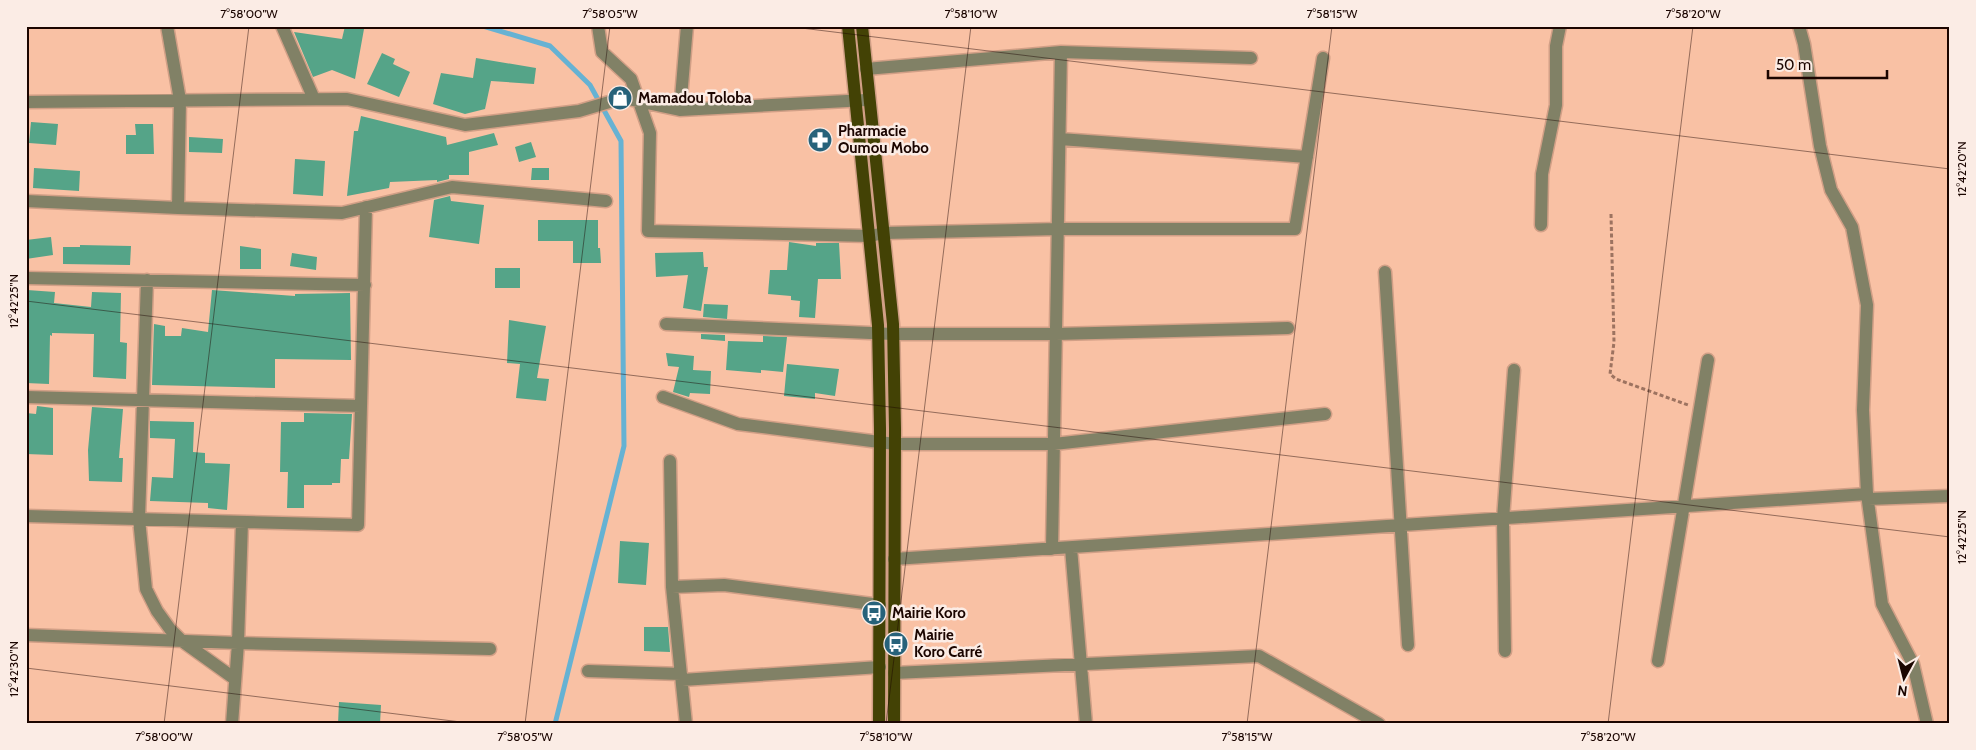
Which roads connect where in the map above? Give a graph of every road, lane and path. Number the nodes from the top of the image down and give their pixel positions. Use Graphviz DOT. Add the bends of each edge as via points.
graph roads {
  1 [pos="167,26"];
  2 [pos="282,26"];
  3 [pos="598,26"];
  4 [pos="687,26"];
  5 [pos="848,26"];
  6 [pos="862,26"];
  7 [pos="1560,26"];
  8 [pos="1799,26"];
  9 [pos="1062,52"];
  10 [pos="1251,58"];
  11 [pos="1323,58"];
  12 [pos="866,69"];
  13 [pos="314,99"];
  14 [pos="180,100"];
  15 [pos="869,100"];
  16 [pos="639,101"];
  17 [pos="26,102"];
  18 [pos="855,102"];
  19 [pos="680,110"];
  20 [pos="1060,139"];
  21 [pos="1307,157"];
  22 [pos="26,201"];
  23 [pos="606,201"];
  24 [pos="366,207"];
  25 [pos="178,208"];
  26 [pos="1611,214"];
  27 [pos="1541,224"];
  28 [pos="1058,229"];
  29 [pos="884,232"];
  30 [pos="870,236"];
  31 [pos="1385,272"];
  32 [pos="26,278"];
  33 [pos="147,280"];
  34 [pos="365,285"];
  35 [pos="666,324"];
  36 [pos="1288,328"];
  37 [pos="878,333"];
  38 [pos="893,334"];
  39 [pos="1056,334"];
  40 [pos="1708,360"];
  41 [pos="1514,370"];
  42 [pos="26,397"];
  43 [pos="663,397"];
  44 [pos="143,400"];
  45 [pos="362,406"];
  46 [pos="1700,410"];
  47 [pos="1325,414"];
  48 [pos="880,442"];
  49 [pos="894,444"];
  50 [pos="1054,444"];
  51 [pos="670,461"];
  52 [pos="1867,496"];
  53 [pos="1950,496"];
  54 [pos="1683,506"];
  55 [pos="26,516"];
  56 [pos="139,519"];
  57 [pos="1503,519"];
  58 [pos="242,522"];
  59 [pos="1400,526"];
  60 [pos="1071,548"];
  61 [pos="1052,549"];
  62 [pos="894,559"];
  63 [pos="672,587"];
  64 [pos="880,605"];
  65 [pos="26,635"];
  66 [pos="182,641"];
  67 [pos="238,643"];
  68 [pos="1408,645"];
  69 [pos="490,649"];
  70 [pos="1505,651"];
  71 [pos="1658,661"];
  72 [pos="1081,664"];
  73 [pos="880,668"];
  74 [pos="588,671"];
  75 [pos="894,673"];
  76 [pos="681,677"];
  77 [pos="235,679"];
  78 [pos="232,724"];
  79 [pos="686,724"];
  80 [pos="879,724"];
  81 [pos="894,724"];
  82 [pos="1086,724"];
  83 [pos="1379,724"];
  84 [pos="1927,724"];
  1 -- 14 [label="street"];
  2 -- 13 [label="street"];
  3 -- 16 [label="street" via="602,52 631,79"];
  4 -- 19 [label="street"];
  5 -- 18 [label="main road"];
  6 -- 12 [label="main road"];
  7 -- 27 [label="street" via="1556,46 1556,105 1542,174"];
  8 -- 52 [label="street" via="1820,146 1831,190 1852,227 1866,305 1864,410"];
  9 -- 10 [label="street"];
  9 -- 12 [label="street"];
  9 -- 20 [label="street"];
  11 -- 21 [label="street"];
  12 -- 15 [label="main road"];
  13 -- 14 [label="street"];
  13 -- 16 [label="street" via="348,99 465,125 579,111 623,98"];
  14 -- 17 [label="street"];
  14 -- 25 [label="street"];
  15 -- 18 [label="street"];
  15 -- 29 [label="main road"];
  16 -- 19 [label="street"];
  16 -- 30 [label="street" via="650,133 648,230"];
  18 -- 19 [label="street"];
  18 -- 30 [label="main road"];
  20 -- 21 [label="street"];
  20 -- 28 [label="street"];
  21 -- 28 [label="street" via="1295,229"];
  22 -- 25 [label="street"];
  23 -- 24 [label="street" via="452,187"];
  24 -- 25 [label="street" via="342,213"];
  24 -- 34 [label="street"];
  26 -- 46 [label="path" via="1614,342 1610,374"];
  28 -- 29 [label="street"];
  28 -- 39 [label="street"];
  29 -- 30 [label="street"];
  29 -- 38 [label="main road"];
  30 -- 37 [label="main road"];
  31 -- 59 [label="street"];
  32 -- 33 [label="street"];
  33 -- 34 [label="street"];
  33 -- 44 [label="street"];
  34 -- 45 [label="street"];
  35 -- 37 [label="street"];
  36 -- 39 [label="street"];
  37 -- 38 [label="street"];
  37 -- 48 [label="main road"];
  38 -- 39 [label="street"];
  38 -- 49 [label="main road"];
  39 -- 50 [label="street"];
  40 -- 46 [label="street"];
  41 -- 57 [label="street"];
  42 -- 44 [label="street"];
  43 -- 48 [label="street" via="738,424"];
  44 -- 45 [label="street"];
  44 -- 56 [label="street"];
  45 -- 58 [label="street" via="358,525"];
  46 -- 54 [label="street"];
  47 -- 50 [label="street"];
  48 -- 49 [label="street"];
  48 -- 64 [label="main road"];
  49 -- 50 [label="street"];
  49 -- 62 [label="main road"];
  50 -- 61 [label="street"];
  51 -- 63 [label="street"];
  52 -- 53 [label="street"];
  52 -- 54 [label="street"];
  52 -- 84 [label="street" via="1882,604 1913,664"];
  54 -- 57 [label="street"];
  54 -- 71 [label="street"];
  55 -- 56 [label="street"];
  56 -- 58 [label="street"];
  56 -- 66 [label="street" via="146,589 157,611"];
  57 -- 59 [label="street"];
  57 -- 70 [label="street"];
  58 -- 67 [label="street"];
  59 -- 60 [label="street"];
  59 -- 68 [label="street"];
  60 -- 61 [label="street"];
  60 -- 72 [label="street"];
  61 -- 62 [label="street"];
  62 -- 75 [label="main road"];
  63 -- 64 [label="street" via="724,585"];
  63 -- 76 [label="street"];
  64 -- 73 [label="main road"];
  65 -- 66 [label="street"];
  66 -- 67 [label="street"];
  66 -- 77 [label="street"];
  67 -- 69 [label="street"];
  67 -- 77 [label="street"];
  72 -- 75 [label="street"];
  72 -- 82 [label="street"];
  72 -- 83 [label="street" via="1259,656"];
  73 -- 76 [label="street"];
  73 -- 80 [label="main road"];
  74 -- 76 [label="street"];
  75 -- 81 [label="main road"];
  76 -- 79 [label="street"];
  77 -- 78 [label="street"];
}
